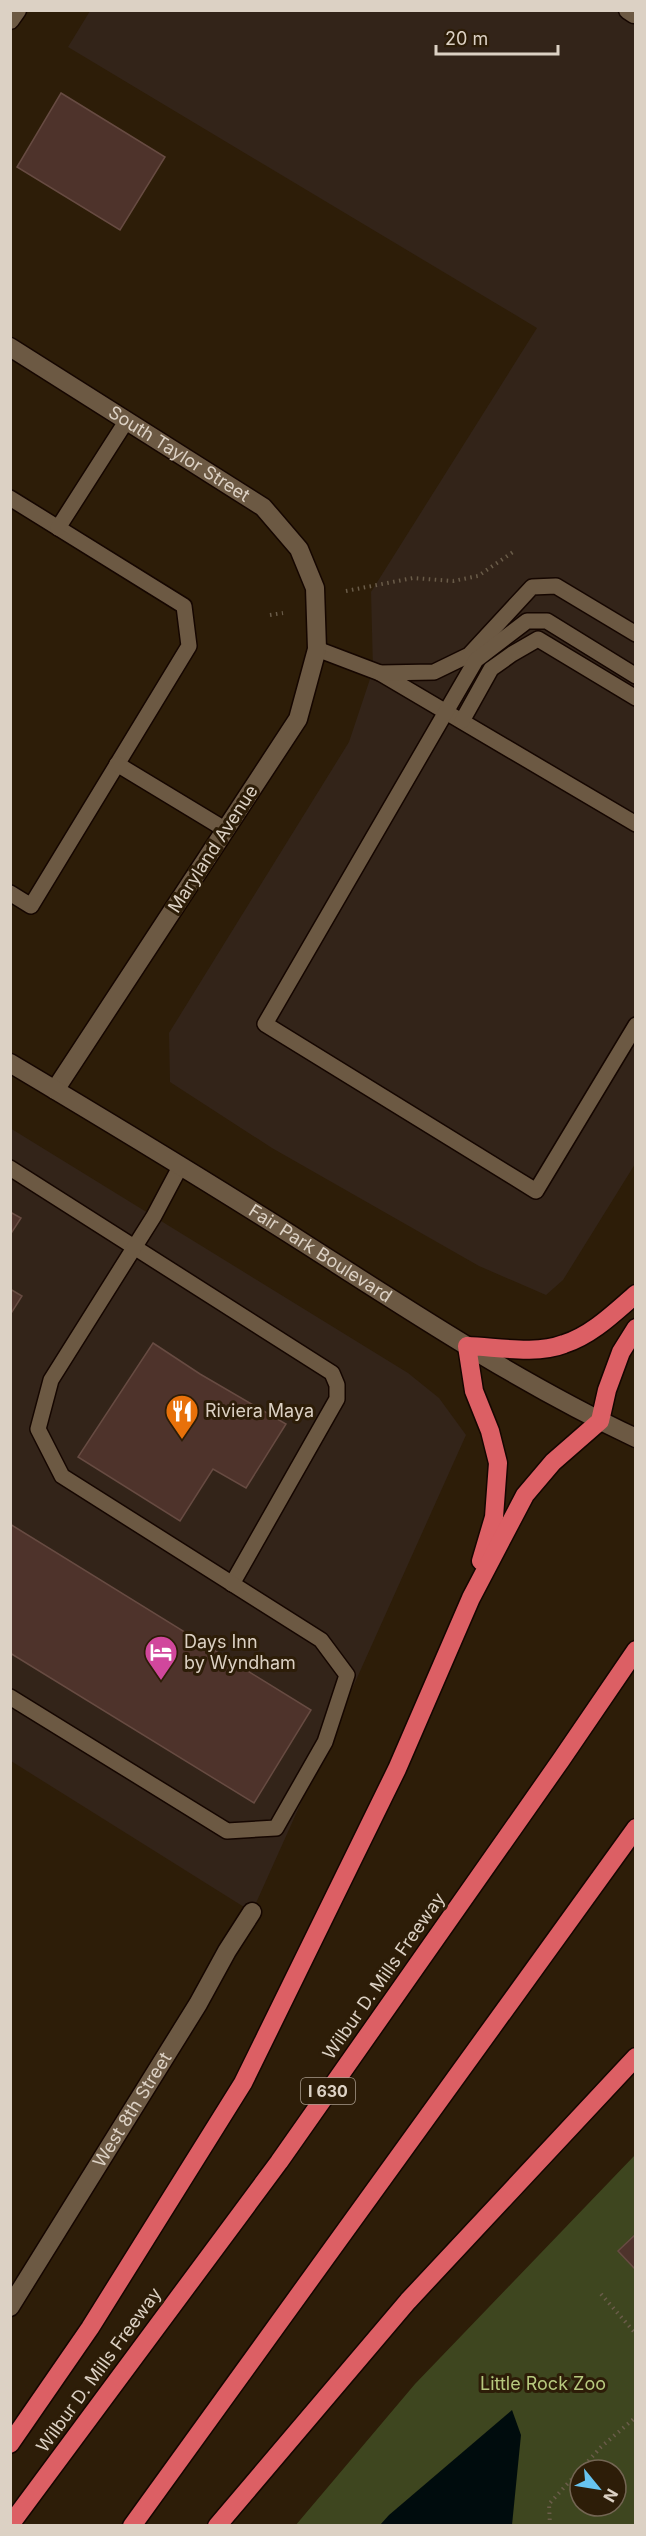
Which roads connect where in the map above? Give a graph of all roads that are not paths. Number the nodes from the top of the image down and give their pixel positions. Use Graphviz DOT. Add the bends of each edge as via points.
graph roads {
  1 [pos="17,10"];
  2 [pos="10,20"];
  3 [pos="10,347"];
  4 [pos="127,420"];
  5 [pos="10,498"];
  6 [pos="58,528"];
  7 [pos="315,588"];
  8 [pos="636,634"];
  9 [pos="317,649"];
  10 [pos="380,673"];
  11 [pos="636,676"];
  12 [pos="636,698"];
  13 [pos="446,711"];
  14 [pos="462,721"];
  15 [pos="117,764"];
  16 [pos="636,824"];
  17 [pos="226,830"];
  18 [pos="10,893"];
  19 [pos="636,1025"];
  20 [pos="10,1063"];
  21 [pos="55,1090"];
  22 [pos="180,1167"];
  23 [pos="10,1168"];
  24 [pos="134,1246"];
  25 [pos="636,1294"];
  26 [pos="636,1328"];
  27 [pos="467,1346"];
  28 [pos="606,1424"];
  29 [pos="636,1438"];
  30 [pos="232,1584"];
  31 [pos="471,1598"];
  32 [pos="636,1650"];
  33 [pos="10,1697"];
  34 [pos="636,1828"];
  35 [pos="252,1912"];
  36 [pos="636,2057"];
  37 [pos="10,2307"];
  38 [pos="10,2444"];
  39 [pos="10,2525"];
  40 [pos="132,2526"];
  41 [pos="217,2526"];
  1 -- 2 [label="street"];
  3 -- 4 [label="street, South Taylor Street"];
  4 -- 6 [label="lane"];
  4 -- 7 [label="street, South Taylor Street" via="263,507 299,549"];
  5 -- 6 [label="lane"];
  6 -- 15 [label="lane" via="184,606 189,646"];
  7 -- 9 [label="street, Maryland Avenue"];
  8 -- 10 [label="lane" via="556,586 532,587 469,655 434,672"];
  9 -- 10 [label="lane"];
  9 -- 17 [label="street, Maryland Avenue" via="298,719"];
  10 -- 13 [label="lane"];
  11 -- 13 [label="lane" via="546,621 527,621 476,660"];
  12 -- 14 [label="lane" via="538,639 491,669"];
  13 -- 14 [label="lane"];
  13 -- 19 [label="lane" via="265,1024 536,1191"];
  14 -- 16 [label="lane"];
  15 -- 17 [label="lane"];
  15 -- 18 [label="lane" via="31,906"];
  17 -- 21 [label="street, Maryland Avenue"];
  20 -- 21 [label="street, Fair Park Boulevard"];
  21 -- 22 [label="street, Fair Park Boulevard"];
  22 -- 24 [label="lane"];
  22 -- 27 [label="street, Fair Park Boulevard"];
  23 -- 24 [label="lane"];
  24 -- 30 [label="lane" via="51,1380 38,1429 62,1476"];
  24 -- 30 [label="lane" via="332,1373 337,1385 337,1399"];
  25 -- 27 [label="highway" via="598,1327 563,1345"];
  26 -- 28 [label="highway" via="621,1352 607,1390"];
  27 -- 28 [label="street, Fair Park Boulevard"];
  27 -- 31 [label="highway" via="474,1391 498,1463 494,1517"];
  28 -- 29 [label="street, Fair Park Boulevard"];
  28 -- 31 [label="highway" via="553,1462 525,1496"];
  30 -- 33 [label="lane" via="321,1640 347,1676 325,1742 276,1828 227,1831"];
  31 -- 38 [label="highway" via="397,1769 243,2083 90,2328"];
  32 -- 39 [label="highway, Wilbur D. Mills Freeway / I 630" via="279,2162"];
  34 -- 40 [label="highway"];
  35 -- 37 [label="street, West 8th Street"];
  36 -- 41 [label="highway" via="408,2301"];
}
